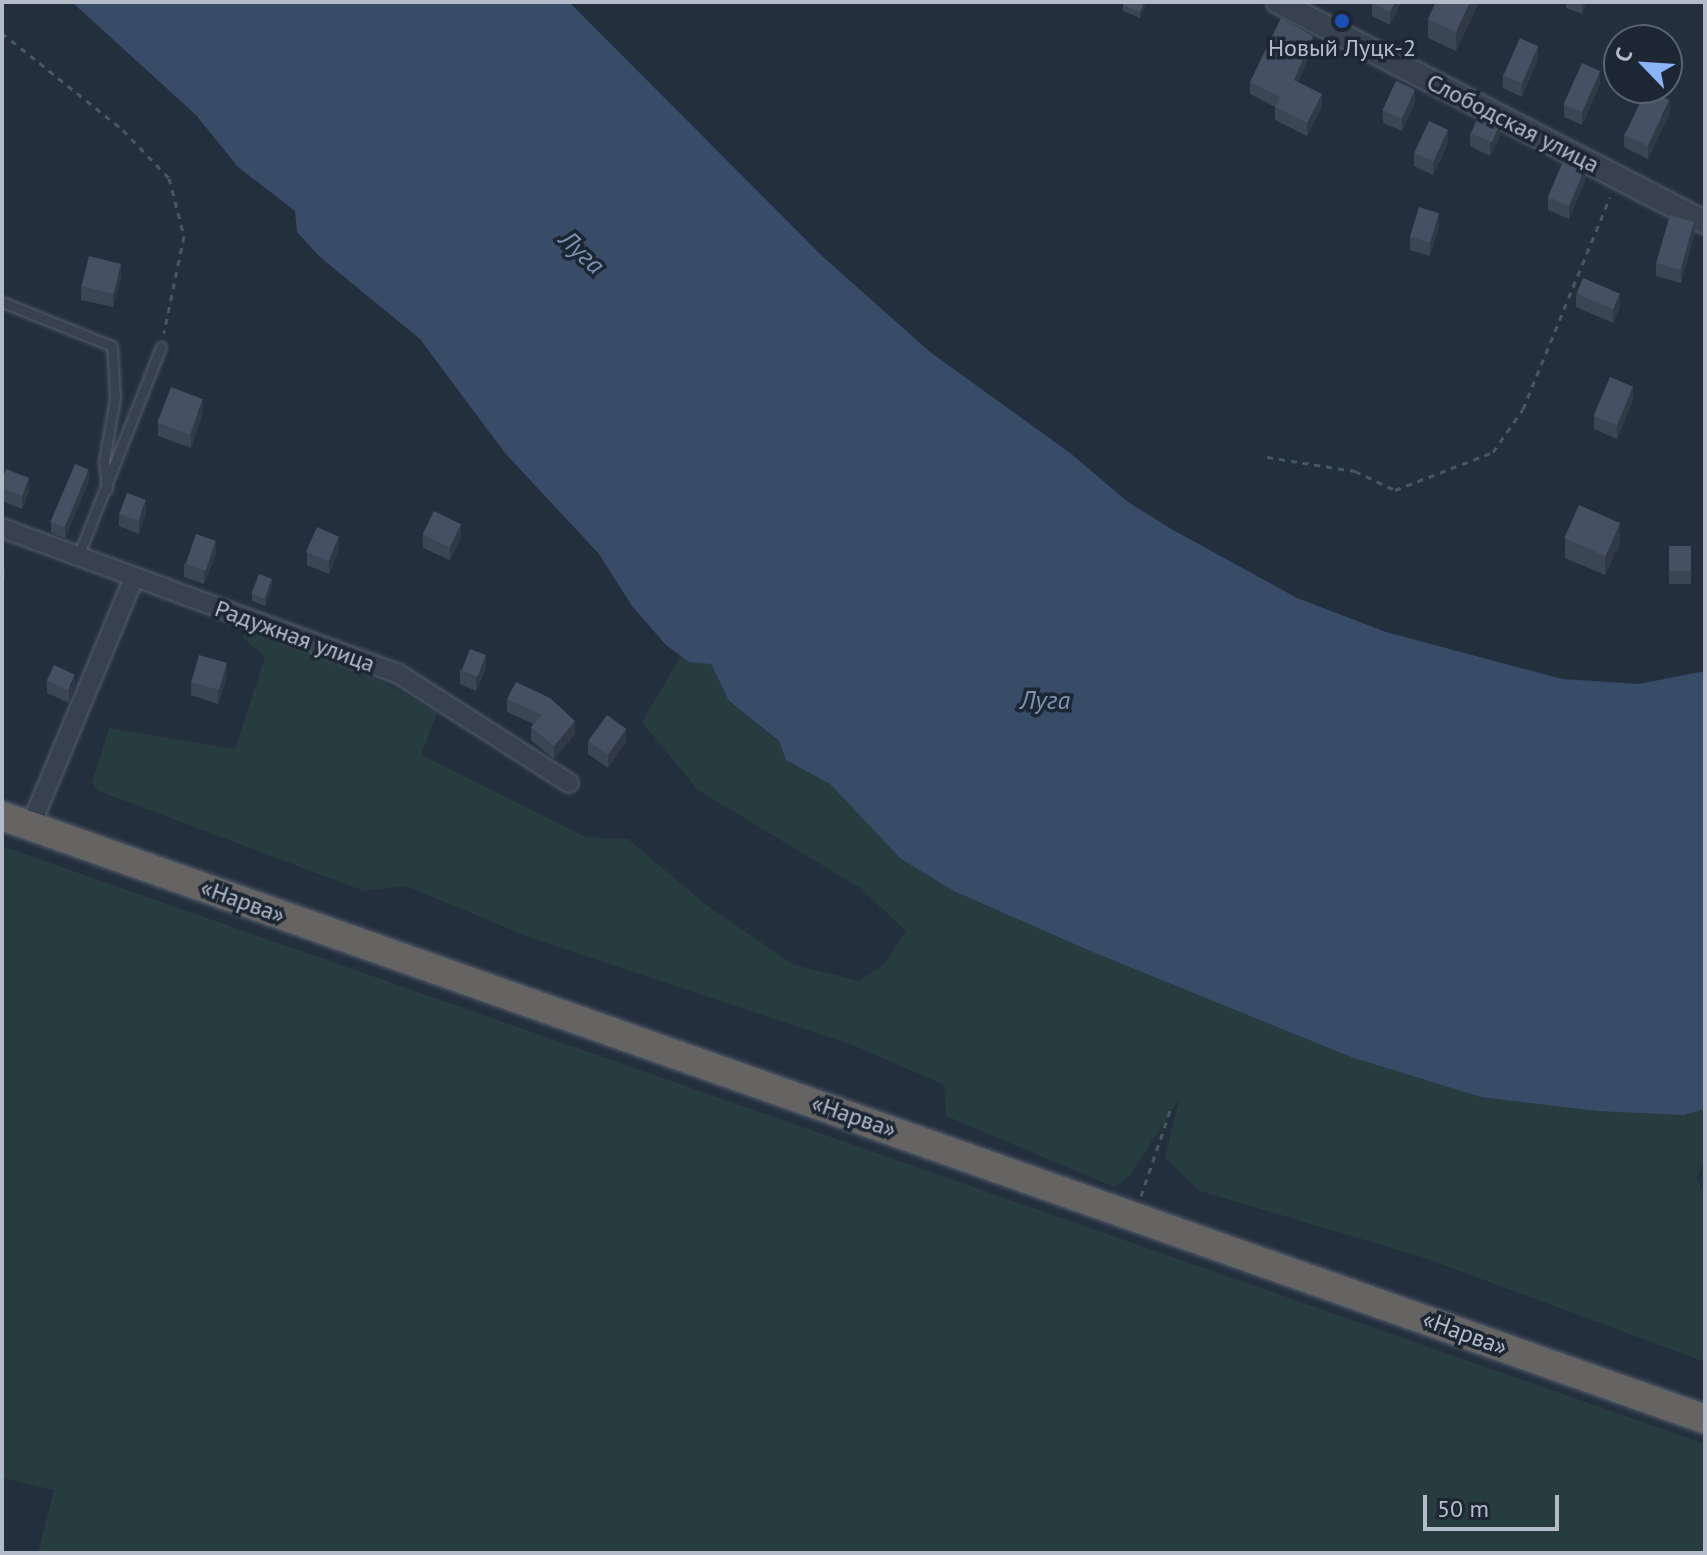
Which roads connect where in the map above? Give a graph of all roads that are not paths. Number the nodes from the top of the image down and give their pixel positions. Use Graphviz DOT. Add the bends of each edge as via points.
graph roads {
  1 [pos="1278,2"];
  2 [pos="1705,222"];
  3 [pos="2,302"];
  4 [pos="161,347"];
  5 [pos="107,489"];
  6 [pos="2,528"];
  7 [pos="79,554"];
  8 [pos="134,578"];
  9 [pos="569,783"];
  10 [pos="2,816"];
  11 [pos="31,825"];
  12 [pos="1705,1419"];
  1 -- 2 [label="street, Слободская улица"];
  3 -- 5 [label="lane" via="112,346 115,398 104,461"];
  4 -- 5 [label="lane"];
  5 -- 7 [label="lane"];
  6 -- 7 [label="street, Радужная улица"];
  7 -- 8 [label="street, Радужная улица"];
  8 -- 9 [label="street, Радужная улица" via="397,673"];
  8 -- 11 [label="street"];
  10 -- 11 [label="highway, «Нарва»"];
  11 -- 12 [label="highway, «Нарва»"];
}
